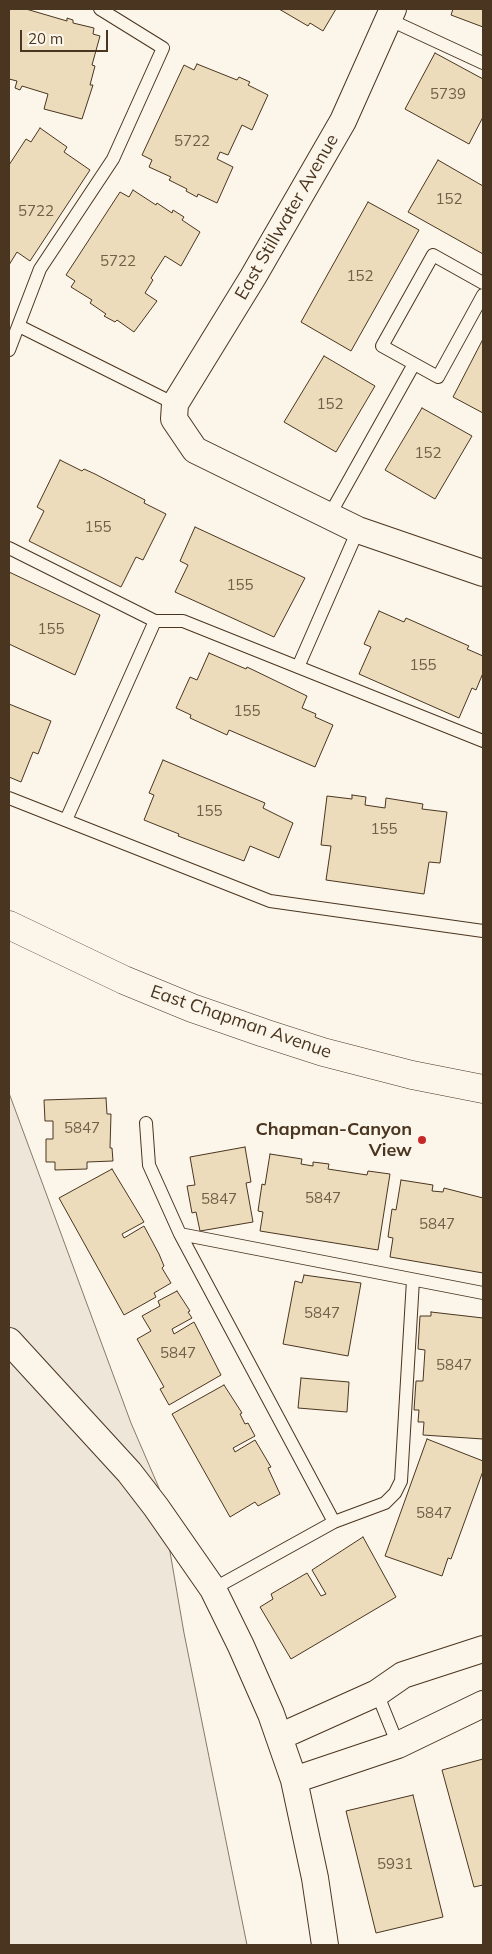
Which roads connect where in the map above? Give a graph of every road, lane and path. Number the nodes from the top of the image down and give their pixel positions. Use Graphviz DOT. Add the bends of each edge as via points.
graph roads {
  1 [pos="100,9"];
  2 [pos="391,14"];
  3 [pos="483,63"];
  4 [pos="483,283"];
  5 [pos="483,295"];
  6 [pos="19,326"];
  7 [pos="9,350"];
  8 [pos="414,364"];
  9 [pos="174,411"];
  10 [pos="329,516"];
  11 [pos="358,530"];
  12 [pos="9,548"];
  13 [pos="483,573"];
  14 [pos="156,621"];
  15 [pos="298,667"];
  16 [pos="483,741"];
  17 [pos="9,798"];
  18 [pos="66,820"];
  19 [pos="9,925"];
  20 [pos="483,930"];
  21 [pos="483,1089"];
  22 [pos="146,1123"];
  23 [pos="180,1234"];
  24 [pos="413,1280"];
  25 [pos="483,1293"];
  26 [pos="9,1341"];
  27 [pos="334,1522"];
  28 [pos="212,1589"];
  29 [pos="483,1649"];
  30 [pos="377,1693"];
  31 [pos="483,1704"];
  32 [pos="280,1737"];
  33 [pos="398,1745"];
  34 [pos="294,1780"];
  35 [pos="324,1945"];
  1 -- 6 [label="lane" via="163,48 114,159 40,269"];
  2 -- 3 [label="lane"];
  2 -- 9 [label="street, East Stillwater Avenue" via="343,121"];
  4 -- 8 [label="lane" via="433,254 382,346"];
  5 -- 8 [label="lane" via="438,377"];
  6 -- 7 [label="lane"];
  6 -- 9 [label="lane"];
  8 -- 10 [label="lane"];
  9 -- 10 [label="street" via="195,450"];
  10 -- 11 [label="street"];
  11 -- 13 [label="street"];
  11 -- 15 [label="lane"];
  12 -- 14 [label="lane"];
  14 -- 15 [label="lane" via="183,621"];
  14 -- 18 [label="lane"];
  15 -- 16 [label="lane"];
  17 -- 18 [label="lane"];
  18 -- 20 [label="lane" via="270,901"];
  19 -- 21 [label="main road, East Chapman Avenue" via="124,980 264,1033 412,1075"];
  22 -- 23 [label="lane" via="149,1165"];
  23 -- 24 [label="lane"];
  23 -- 27 [label="lane"];
  24 -- 25 [label="lane"];
  24 -- 27 [label="lane" via="401,1481 385,1504"];
  26 -- 28 [label="street" via="129,1472"];
  27 -- 28 [label="lane"];
  28 -- 32 [label="street" via="241,1646"];
  29 -- 30 [label="street" via="403,1675"];
  30 -- 32 [label="street"];
  30 -- 33 [label="lane"];
  31 -- 33 [label="street"];
  32 -- 34 [label="street"];
  33 -- 34 [label="street"];
  34 -- 35 [label="street" via="315,1878"];
}
